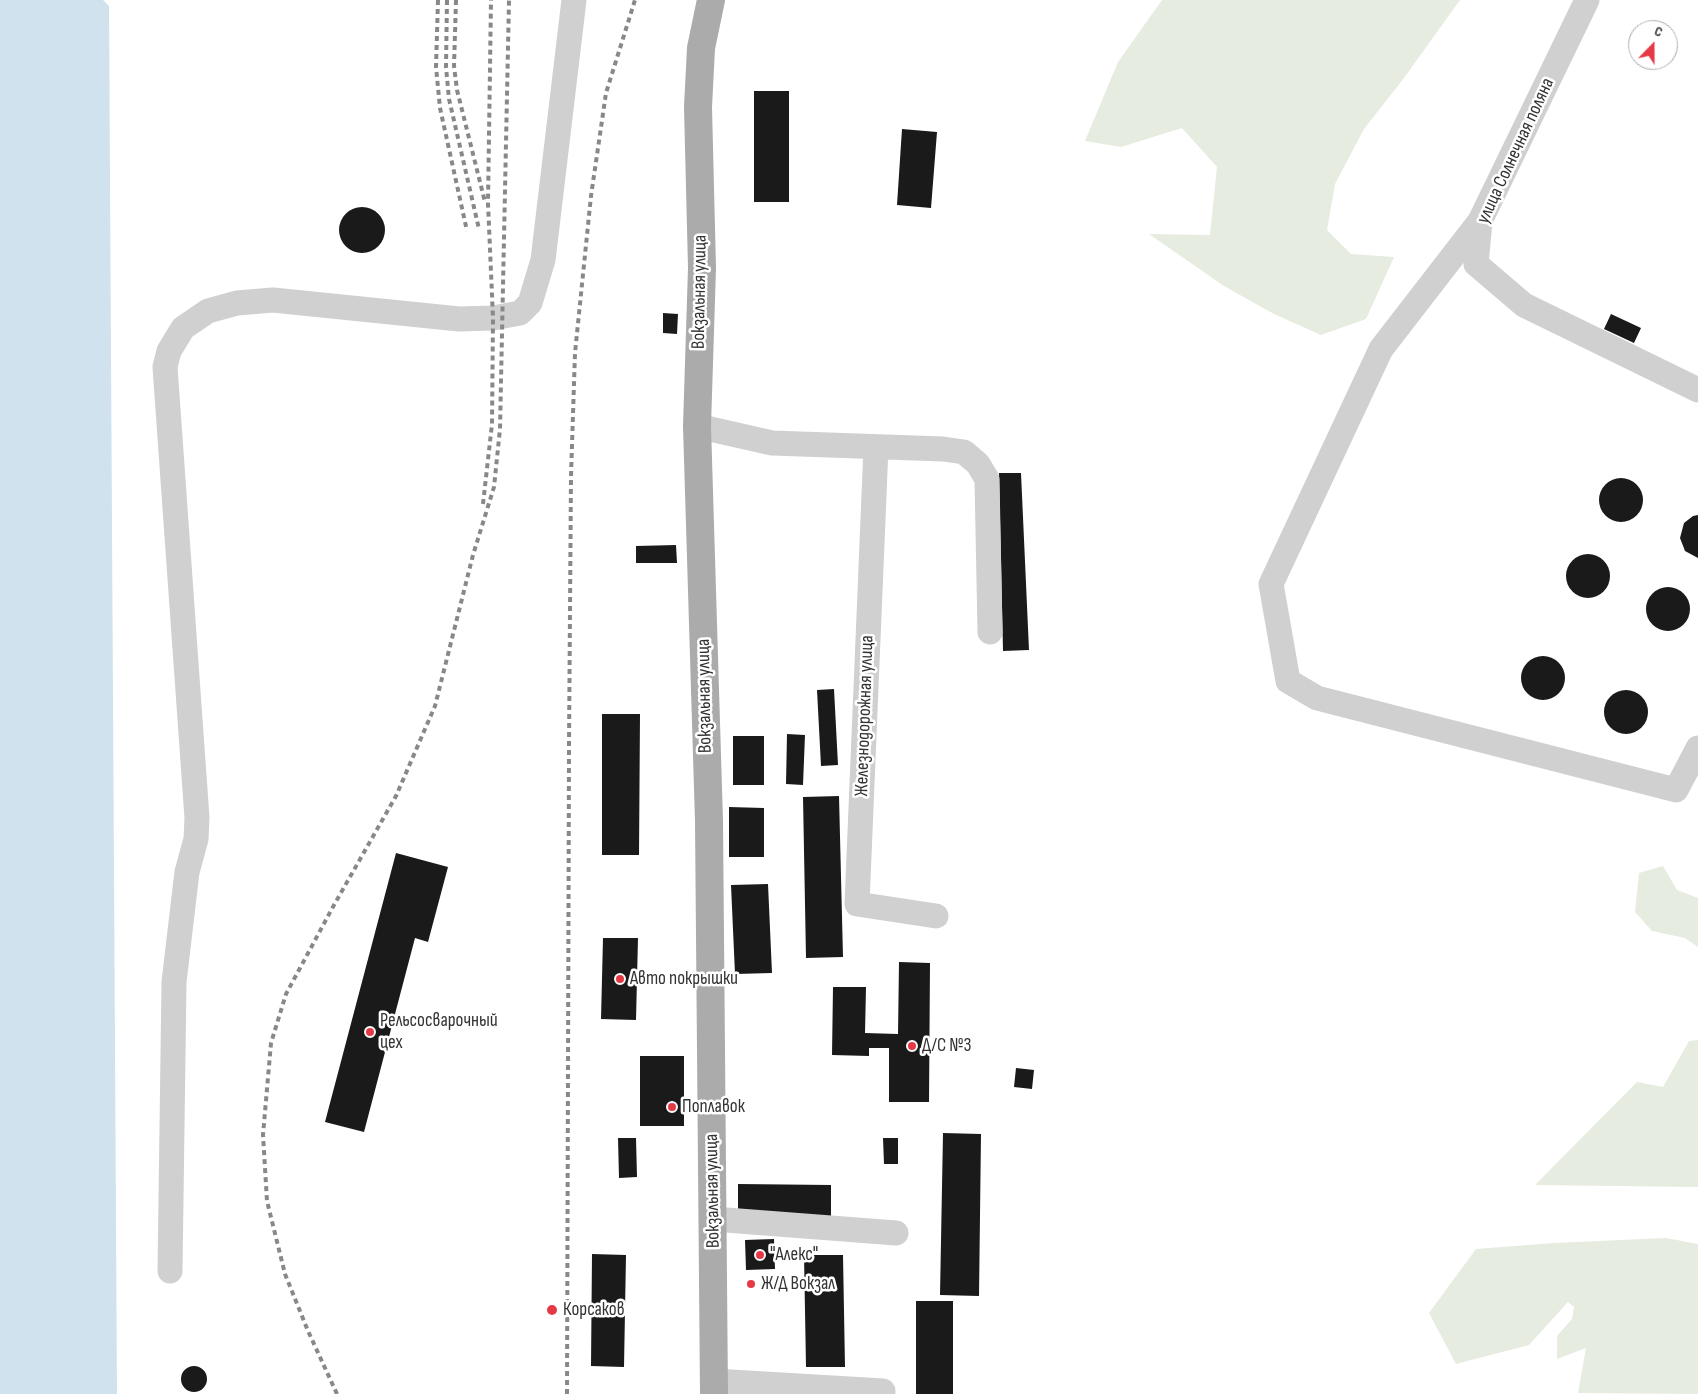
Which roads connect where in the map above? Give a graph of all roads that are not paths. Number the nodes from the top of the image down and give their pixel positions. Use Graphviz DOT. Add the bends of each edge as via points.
graph roads {
  1 [pos="574,0"];
  2 [pos="711,0"];
  3 [pos="1587,0"];
  4 [pos="1480,221"];
  5 [pos="1698,390"];
  6 [pos="697,426"];
  7 [pos="876,447"];
  8 [pos="990,632"];
  9 [pos="1698,748"];
  10 [pos="936,916"];
  11 [pos="713,1219"];
  12 [pos="896,1233"];
  13 [pos="170,1271"];
  14 [pos="714,1387"];
  15 [pos="883,1391"];
  1 -- 13 [label="street" via="543,260 530,303 520,313 459,319 273,300 238,302 208,311 183,328 169,351 165,367 198,818 187,872 174,982"];
  2 -- 6 [label="main road, Вокзальная улица" via="701,48 698,107 702,268"];
  3 -- 4 [label="street, улица Солнечная поляна"];
  4 -- 5 [label="street, улица Солнечная поляна" via="1476,264 1524,305"];
  4 -- 9 [label="street" via="1381,349 1271,584 1288,681 1317,698 1676,790"];
  6 -- 7 [label="street" via="772,443"];
  6 -- 11 [label="main road, Вокзальная улица" via="709,821"];
  7 -- 8 [label="street" via="964,452 978,464 987,479"];
  7 -- 10 [label="street, Железнодорожная улица" via="857,904"];
  11 -- 12 [label="street"];
  11 -- 14 [label="main road, Вокзальная улица"];
  14 -- 15 [label="street"];
}
